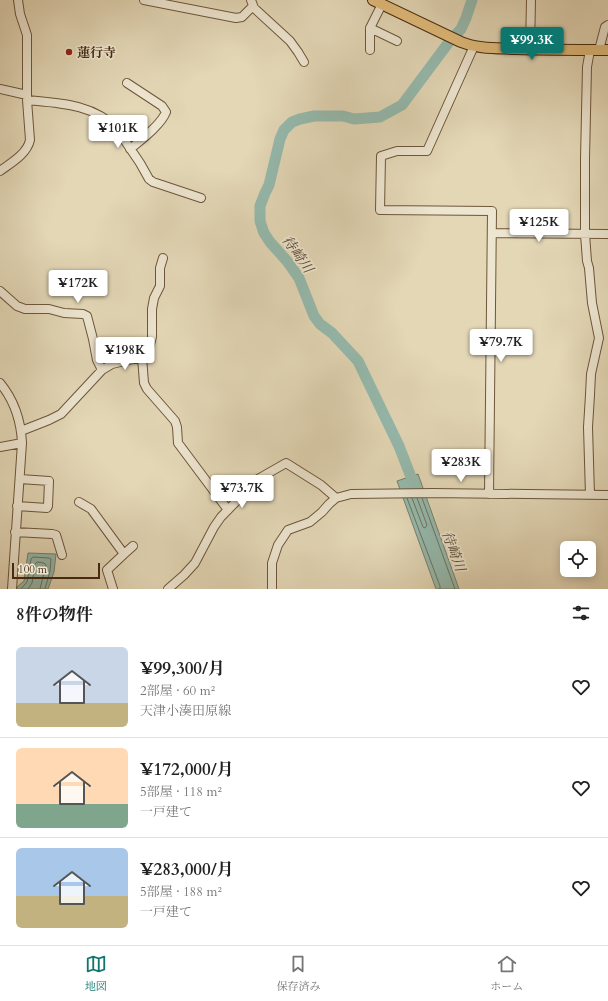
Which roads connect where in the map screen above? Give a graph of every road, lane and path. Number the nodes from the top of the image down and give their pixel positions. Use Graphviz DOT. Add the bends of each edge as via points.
graph roads {
  1 [pos="18,0"];
  2 [pos="144,0"];
  3 [pos="530,0"];
  4 [pos="377,2"];
  5 [pos="252,3"];
  6 [pos="608,25"];
  7 [pos="370,28"];
  8 [pos="397,41"];
  9 [pos="474,46"];
  10 [pos="370,50"];
  11 [pos="530,50"];
  12 [pos="599,50"];
  13 [pos="304,62"];
  14 [pos="127,83"];
  15 [pos="0,89"];
  16 [pos="27,97"];
  17 [pos="130,149"];
  18 [pos="0,171"];
  19 [pos="201,198"];
  20 [pos="492,233"];
  21 [pos="585,234"];
  22 [pos="608,234"];
  23 [pos="163,258"];
  24 [pos="0,291"];
  25 [pos="142,356"];
  26 [pos="102,370"];
  27 [pos="0,383"];
  28 [pos="21,431"];
  29 [pos="22,443"];
  30 [pos="0,447"];
  31 [pos="20,479"];
  32 [pos="489,494"];
  33 [pos="590,495"];
  34 [pos="608,495"];
  35 [pos="336,498"];
  36 [pos="80,502"];
  37 [pos="17,506"];
  38 [pos="228,510"];
  39 [pos="15,532"];
  40 [pos="132,546"];
  41 [pos="124,554"];
  42 [pos="62,555"];
  43 [pos="12,589"];
  44 [pos="113,589"];
  45 [pos="168,589"];
  46 [pos="272,589"];
  1 -- 16 [label="street" via="27,40"];
  2 -- 5 [label="street" via="236,18 242,17"];
  3 -- 11 [label="street"];
  4 -- 7 [label="street"];
  4 -- 9 [label="main road"];
  5 -- 13 [label="street" via="254,8 290,40"];
  6 -- 12 [label="street"];
  7 -- 8 [label="street"];
  7 -- 10 [label="street"];
  9 -- 11 [label="main road"];
  9 -- 20 [label="street" via="427,152 397,151 381,156 380,210 492,211"];
  11 -- 12 [label="main road"];
  12 -- 21 [label="street" via="587,67"];
  14 -- 17 [label="street" via="162,106 166,112 148,134"];
  15 -- 16 [label="street"];
  16 -- 17 [label="street" via="94,112 113,125"];
  16 -- 18 [label="street" via="30,143 24,152"];
  17 -- 19 [label="street" via="153,182"];
  20 -- 21 [label="street"];
  20 -- 32 [label="street"];
  21 -- 22 [label="street"];
  21 -- 33 [label="street" via="598,338 591,374 588,427"];
  23 -- 25 [label="street" via="160,286 152,309 150,348"];
  24 -- 26 [label="street" via="17,306 25,309 49,309 87,316 97,360"];
  25 -- 26 [label="street" via="112,364"];
  25 -- 38 [label="street" via="144,383 147,389 175,421 178,443"];
  26 -- 28 [label="street" via="61,414"];
  27 -- 28 [label="street" via="16,410"];
  28 -- 29 [label="street"];
  29 -- 30 [label="street"];
  29 -- 31 [label="street"];
  31 -- 37 [label="street"];
  31 -- 37 [label="street" via="49,481 48,506"];
  32 -- 33 [label="street"];
  32 -- 35 [label="street" via="395,492 351,494"];
  33 -- 34 [label="street"];
  35 -- 38 [label="street" via="286,463 258,478"];
  35 -- 46 [label="street" via="310,522 288,530 278,545 272,563"];
  36 -- 41 [label="street" via="91,508"];
  37 -- 39 [label="street"];
  38 -- 45 [label="street" via="214,527 195,562"];
  39 -- 42 [label="street" via="56,535"];
  39 -- 43 [label="street"];
  40 -- 41 [label="street"];
  41 -- 44 [label="street" via="107,570"];
}
